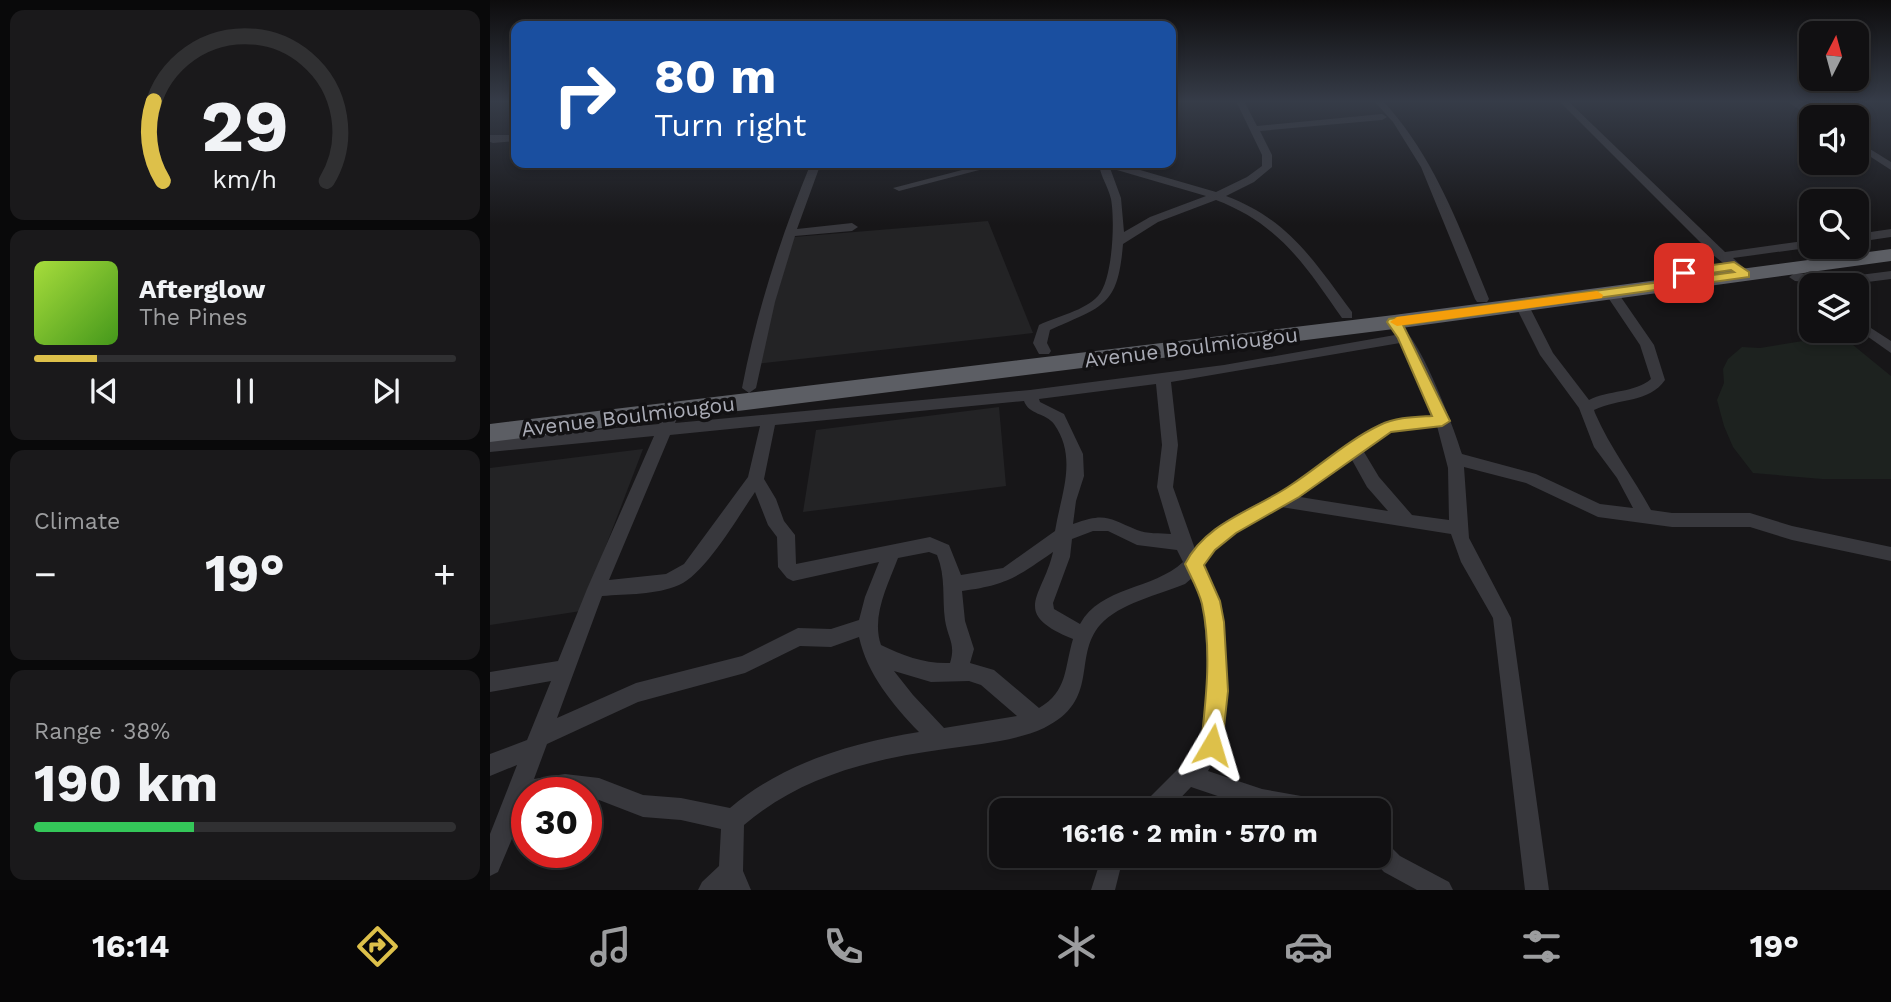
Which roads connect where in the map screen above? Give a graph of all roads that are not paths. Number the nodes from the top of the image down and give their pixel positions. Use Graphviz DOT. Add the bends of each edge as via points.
graph roads {
  1 [pos="1261,143"];
  2 [pos="1413,143"];
  3 [pos="1606,143"];
  4 [pos="1869,152"];
  5 [pos="1891,167"];
  6 [pos="814,168"];
  7 [pos="981,168"];
  8 [pos="1110,168"];
  9 [pos="1126,168"];
  10 [pos="899,188"];
  11 [pos="1218,196"];
  12 [pos="852,227"];
  13 [pos="789,233"];
  14 [pos="1891,233"];
  15 [pos="1869,236"];
  16 [pos="1119,241"];
  17 [pos="1891,244"];
  18 [pos="1799,247"];
  19 [pos="1891,255"];
  20 [pos="1734,265"];
  21 [pos="1790,273"];
  22 [pos="1891,275"];
  23 [pos="1799,280"];
  24 [pos="1611,293"];
  25 [pos="1482,299"];
  26 [pos="1522,305"];
  27 [pos="1347,315"];
  28 [pos="1399,330"];
  29 [pos="1869,332"];
  30 [pos="1891,348"];
  31 [pos="1044,351"];
  32 [pos="1163,378"];
  33 [pos="749,388"];
  34 [pos="1030,396"];
  35 [pos="1586,407"];
  36 [pos="674,410"];
  37 [pos="490,418"];
  38 [pos="769,419"];
  39 [pos="1442,421"];
  40 [pos="663,432"];
  41 [pos="490,433"];
  42 [pos="490,446"];
  43 [pos="1355,451"];
  44 [pos="1455,458"];
  45 [pos="756,479"];
  46 [pos="1279,500"];
  47 [pos="1647,518"];
  48 [pos="1407,521"];
  49 [pos="1458,528"];
  50 [pos="1063,535"];
  51 [pos="1182,543"];
  52 [pos="891,553"];
  53 [pos="1891,554"];
  54 [pos="1194,564"];
  55 [pos="953,584"];
  56 [pos="596,589"];
  57 [pos="867,626"];
  58 [pos="1082,634"];
  59 [pos="872,651"];
  60 [pos="565,669"];
  61 [pos="958,672"];
  62 [pos="490,682"];
  63 [pos="1037,720"];
  64 [pos="942,739"];
  65 [pos="537,743"];
  66 [pos="490,765"];
  67 [pos="1188,775"];
  68 [pos="523,777"];
  69 [pos="602,790"];
  70 [pos="1165,798"];
  71 [pos="1256,798"];
  72 [pos="511,809"];
  73 [pos="733,820"];
  74 [pos="1391,863"];
  75 [pos="490,864"];
  76 [pos="1109,868"];
  77 [pos="735,880"];
  78 [pos="710,890"];
  79 [pos="1103,890"];
  80 [pos="1441,890"];
  81 [pos="1536,890"];
  1 -- 11 [label="street" via="1267,167"];
  2 -- 25 [label="street"];
  3 -- 20 [label="street"];
  4 -- 5 [label="street"];
  6 -- 13 [label="street"];
  7 -- 10 [label="street"];
  8 -- 16 [label="street" via="1107,183 1117,200"];
  9 -- 11 [label="street"];
  11 -- 16 [label="street" via="1146,224"];
  11 -- 27 [label="street" via="1251,210 1284,234 1309,260"];
  12 -- 13 [label="street"];
  13 -- 33 [label="street" via="767,303"];
  14 -- 15 [label="street"];
  16 -- 31 [label="street" via="1108,292 1091,306 1044,328 1040,342"];
  17 -- 20 [label="highway, Avenue Boulmiougou"];
  18 -- 20 [label="street"];
  19 -- 21 [label="highway, Avenue Boulmiougou"];
  20 -- 21 [label="highway, Avenue Boulmiougou"];
  20 -- 24 [label="highway, Avenue Boulmiougou"];
  20 -- 25 [label="highway, Avenue Boulmiougou"];
  21 -- 22 [label="street" via="1844,281"];
  21 -- 23 [label="street"];
  24 -- 26 [label="highway, Avenue Boulmiougou"];
  24 -- 35 [label="street" via="1646,346 1658,380 1646,391 1607,397"];
  25 -- 27 [label="highway, Avenue Boulmiougou"];
  26 -- 28 [label="highway, Avenue Boulmiougou"];
  26 -- 35 [label="street" via="1547,355"];
  27 -- 31 [label="highway, Avenue Boulmiougou"];
  28 -- 32 [label="street" via="1224,370"];
  28 -- 36 [label="highway, Avenue Boulmiougou"];
  28 -- 39 [label="street"];
  29 -- 30 [label="street"];
  31 -- 33 [label="highway, Avenue Boulmiougou"];
  32 -- 34 [label="street"];
  32 -- 51 [label="street" via="1170,434 1165,487"];
  33 -- 37 [label="highway, Avenue Boulmiougou"];
  34 -- 38 [label="street"];
  34 -- 50 [label="street" via="1033,405 1059,418 1075,454 1076,475"];
  35 -- 47 [label="street" via="1602,447"];
  36 -- 40 [label="street"];
  36 -- 41 [label="highway, Avenue Boulmiougou"];
  38 -- 40 [label="street"];
  38 -- 45 [label="street"];
  39 -- 43 [label="street" via="1392,426"];
  39 -- 44 [label="street"];
  40 -- 42 [label="street"];
  40 -- 56 [label="street"];
  43 -- 46 [label="street"];
  43 -- 48 [label="street" via="1373,482"];
  44 -- 47 [label="street" via="1530,478 1598,510"];
  44 -- 49 [label="street"];
  45 -- 52 [label="street" via="786,536 789,571"];
  45 -- 56 [label="street" via="684,574 666,582"];
  46 -- 48 [label="street"];
  46 -- 54 [label="street" via="1218,536"];
  47 -- 53 [label="street" via="1750,520"];
  48 -- 49 [label="street"];
  49 -- 81 [label="street" via="1464,550 1502,618"];
  50 -- 51 [label="street" via="1092,524 1110,524 1137,538"];
  50 -- 55 [label="street" via="1008,574"];
  50 -- 58 [label="street" via="1063,555 1043,604 1045,612"];
  51 -- 54 [label="street"];
  52 -- 55 [label="street" via="937,546 949,558"];
  52 -- 57 [label="street"];
  54 -- 58 [label="street" via="1170,582 1106,607"];
  54 -- 67 [label="street" via="1211,601 1217,691 1212,745"];
  55 -- 61 [label="street" via="955,621 964,649"];
  56 -- 60 [label="street"];
  57 -- 59 [label="street"];
  57 -- 65 [label="street" via="831,638 798,637 745,664 636,693"];
  58 -- 63 [label="street" via="1071,691 1052,712"];
  59 -- 61 [label="street" via="931,673"];
  59 -- 64 [label="street" via="895,688"];
  60 -- 62 [label="street"];
  60 -- 65 [label="street"];
  61 -- 63 [label="street" via="987,677"];
  63 -- 64 [label="street"];
  64 -- 73 [label="street" via="840,759 792,780"];
  65 -- 66 [label="street"];
  65 -- 68 [label="street"];
  67 -- 70 [label="street"];
  67 -- 71 [label="street"];
  69 -- 73 [label="street" via="643,806"];
  72 -- 75 [label="street"];
  73 -- 77 [label="street"];
  74 -- 80 [label="street"];
  76 -- 79 [label="street"];
  77 -- 78 [label="street"];
}
